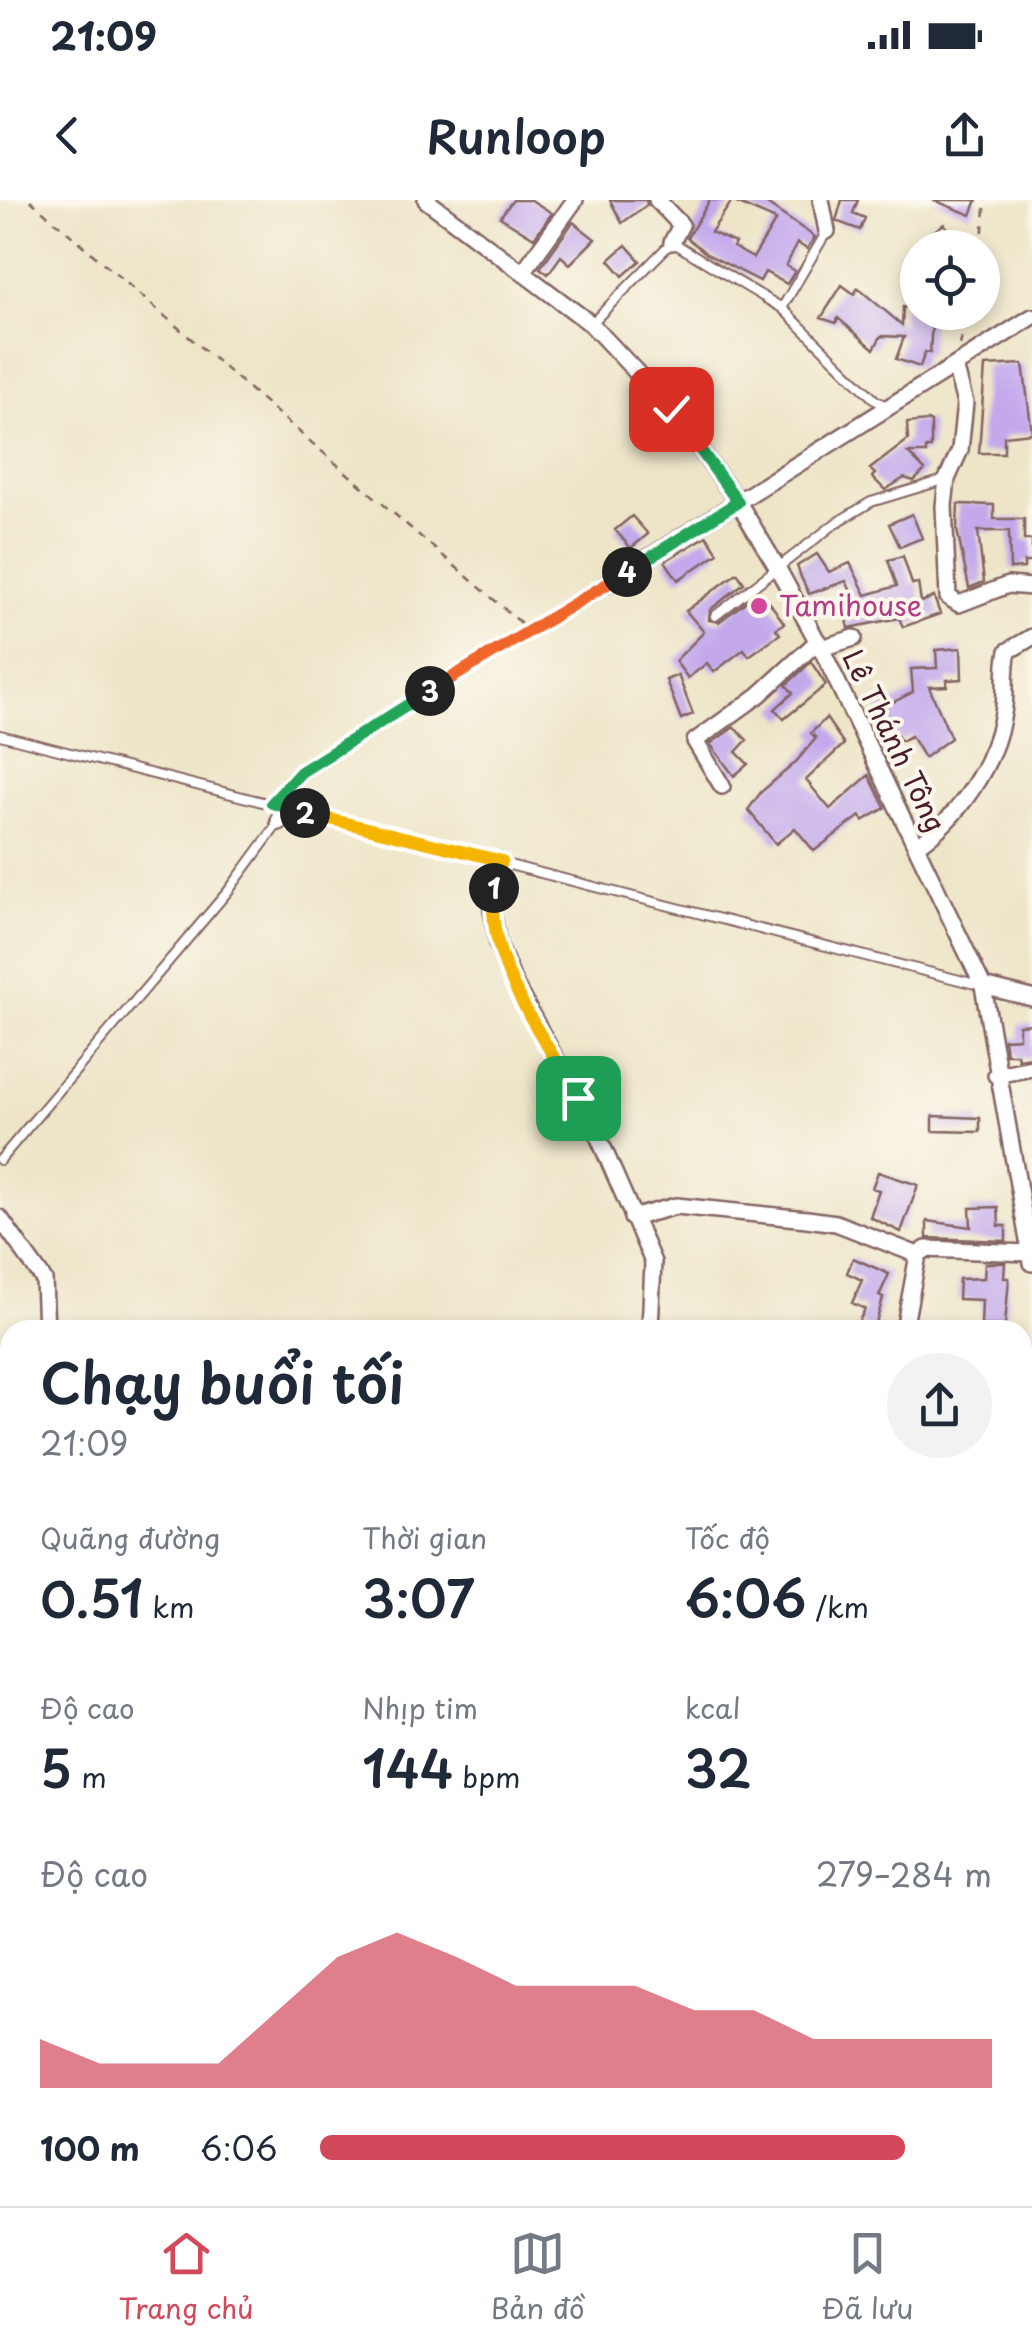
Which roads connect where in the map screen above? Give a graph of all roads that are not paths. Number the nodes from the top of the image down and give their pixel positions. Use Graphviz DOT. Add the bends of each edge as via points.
graph roads {
  1 [pos="575,200"];
  2 [pos="656,200"];
  3 [pos="821,200"];
  4 [pos="434,202"];
  5 [pos="827,231"];
  6 [pos="672,242"];
  7 [pos="523,272"];
  8 [pos="782,308"];
  9 [pos="1032,318"];
  10 [pos="592,324"];
  11 [pos="955,366"];
  12 [pos="890,408"];
  13 [pos="947,479"];
  14 [pos="738,502"];
  15 [pos="776,567"];
  16 [pos="607,584"];
  17 [pos="1032,587"];
  18 [pos="716,616"];
  19 [pos="1032,636"];
  20 [pos="854,638"];
  21 [pos="820,645"];
  22 [pos="0,734"];
  23 [pos="722,786"];
  24 [pos="277,811"];
  25 [pos="916,846"];
  26 [pos="502,861"];
  27 [pos="983,986"];
  28 [pos="1032,998"];
  29 [pos="1032,1068"];
  30 [pos="996,1075"];
  31 [pos="0,1160"];
  32 [pos="0,1218"];
  33 [pos="632,1218"];
  34 [pos="918,1255"];
  35 [pos="1030,1258"];
  36 [pos="46,1320"];
  37 [pos="650,1320"];
  38 [pos="906,1320"];
  1 -- 7 [label="street"];
  2 -- 6 [label="street" via="681,226"];
  3 -- 5 [label="street"];
  4 -- 7 [label="street, Lê Thánh Tông"];
  5 -- 8 [label="lane"];
  6 -- 8 [label="lane"];
  6 -- 10 [label="lane"];
  7 -- 10 [label="street, Lê Thánh Tông"];
  8 -- 12 [label="lane"];
  9 -- 11 [label="street"];
  10 -- 14 [label="street, Lê Thánh Tông" via="671,409"];
  11 -- 12 [label="street"];
  11 -- 13 [label="street" via="966,403 960,450"];
  12 -- 14 [label="street"];
  13 -- 15 [label="lane" via="872,502"];
  13 -- 17 [label="street" via="948,597 959,604 1008,584"];
  14 -- 15 [label="street, Lê Thánh Tông"];
  14 -- 16 [label="street"];
  15 -- 18 [label="lane"];
  15 -- 21 [label="street, Lê Thánh Tông"];
  16 -- 24 [label="lane" via="301,772"];
  19 -- 25 [label="street" via="1008,651 996,743 951,821"];
  20 -- 21 [label="street"];
  21 -- 23 [label="street" via="695,741"];
  21 -- 25 [label="street, Lê Thánh Tông"];
  22 -- 24 [label="lane"];
  24 -- 26 [label="lane"];
  24 -- 31 [label="lane" via="228,890"];
  25 -- 27 [label="street, Lê Thánh Tông"];
  26 -- 27 [label="lane"];
  26 -- 33 [label="street" via="492,910 498,944 598,1136"];
  27 -- 28 [label="street"];
  27 -- 30 [label="street, Lê Thánh Tông"];
  29 -- 30 [label="street"];
  30 -- 35 [label="street, Lê Thánh Tông"];
  32 -- 36 [label="street" via="44,1280"];
  33 -- 34 [label="street" via="676,1206 807,1218"];
  33 -- 37 [label="street" via="652,1262"];
  34 -- 35 [label="street" via="926,1249"];
  34 -- 38 [label="street"];
}
